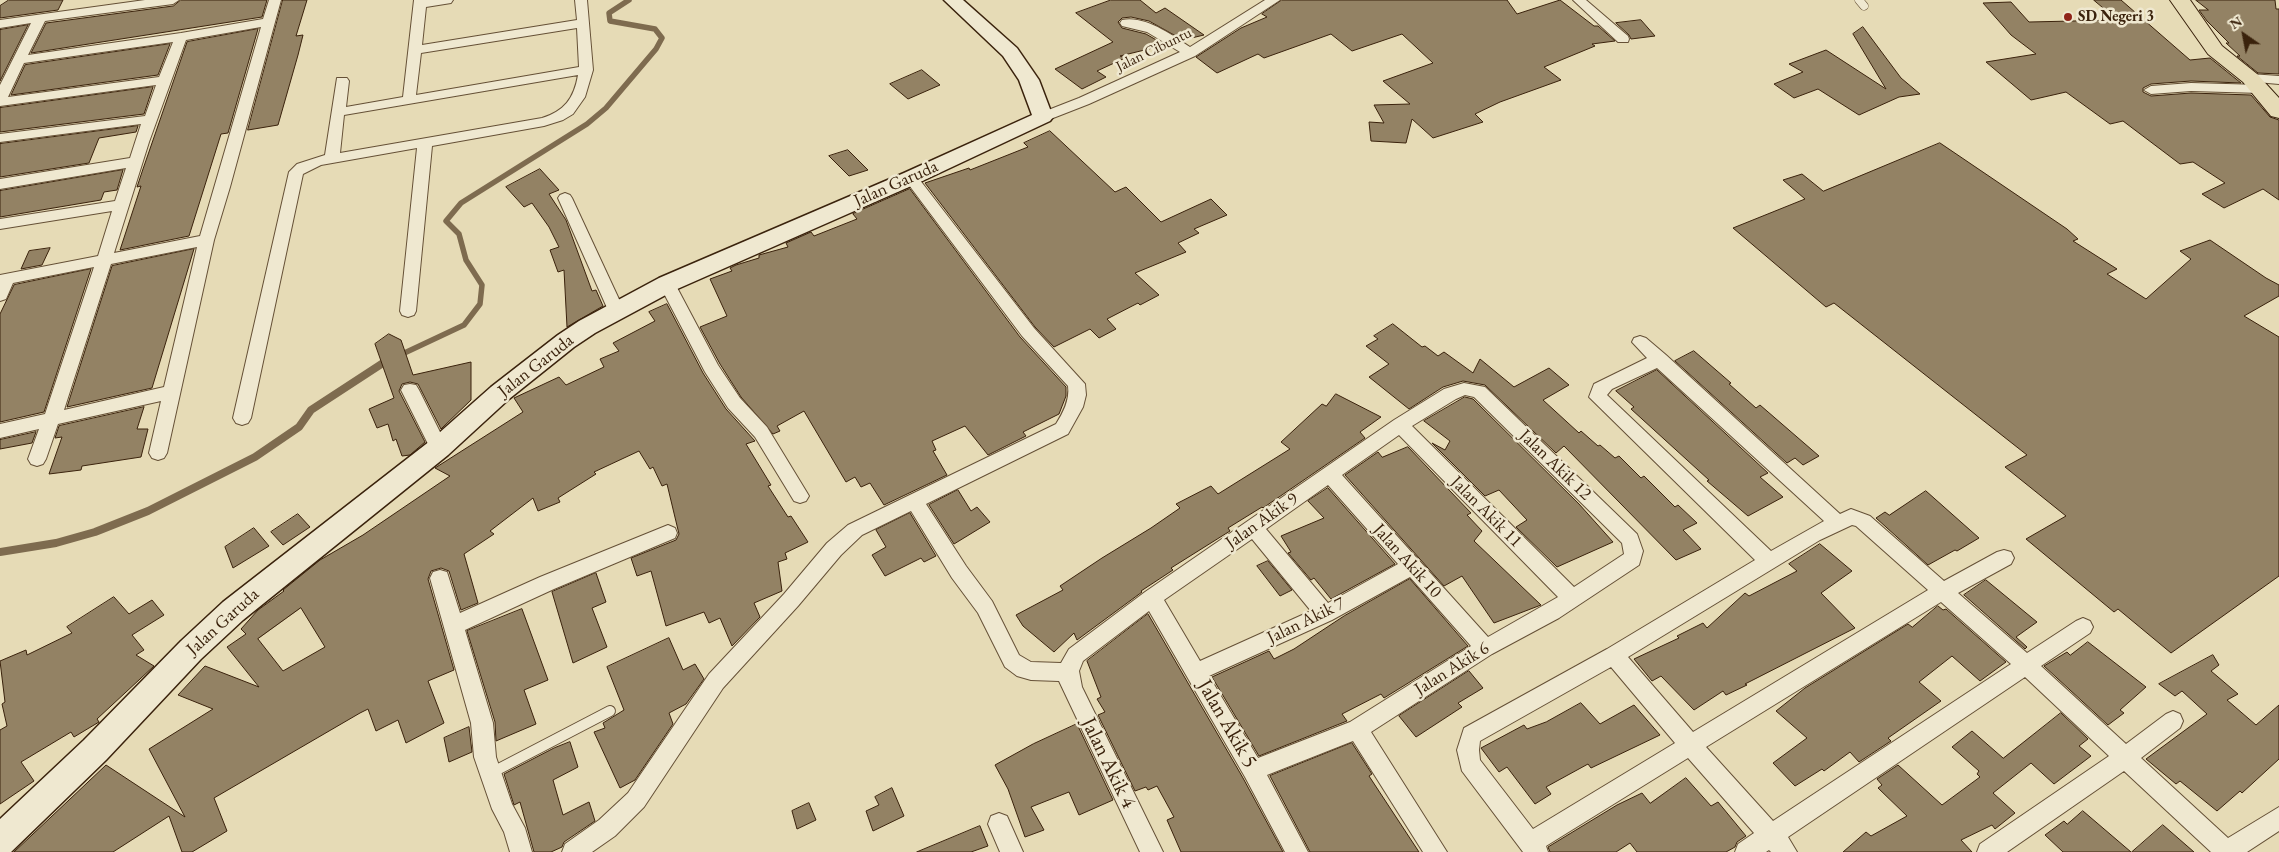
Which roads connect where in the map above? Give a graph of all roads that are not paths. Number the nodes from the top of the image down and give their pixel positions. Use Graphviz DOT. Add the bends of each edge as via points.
graph roads {
  1 [pos="173,0"];
  2 [pos="274,0"];
  3 [pos="447,0"];
  4 [pos="581,0"];
  5 [pos="953,0"];
  6 [pos="1274,0"];
  7 [pos="1579,0"];
  8 [pos="2180,0"];
  9 [pos="420,2"];
  10 [pos="40,18"];
  11 [pos="268,22"];
  12 [pos="582,23"];
  13 [pos="1126,23"];
  14 [pos="0,24"];
  15 [pos="182,38"];
  16 [pos="1623,39"];
  17 [pos="415,50"];
  18 [pos="1190,53"];
  19 [pos="18,60"];
  20 [pos="586,70"];
  21 [pos="164,80"];
  22 [pos="2279,80"];
  23 [pos="342,81"];
  24 [pos="2255,84"];
  25 [pos="2151,90"];
  26 [pos="0,100"];
  27 [pos="409,100"];
  28 [pos="2279,111"];
  29 [pos="338,112"];
  30 [pos="1043,117"];
  31 [pos="151,119"];
  32 [pos="0,138"];
  33 [pos="426,141"];
  34 [pos="332,158"];
  35 [pos="135,162"];
  36 [pos="911,178"];
  37 [pos="0,184"];
  38 [pos="565,198"];
  39 [pos="120,205"];
  40 [pos="0,224"];
  41 [pos="206,240"];
  42 [pos="103,260"];
  43 [pos="3,279"];
  44 [pos="667,284"];
  45 [pos="0,296"];
  46 [pos="616,310"];
  47 [pos="408,311"];
  48 [pos="1640,342"];
  49 [pos="1660,360"];
  50 [pos="410,390"];
  51 [pos="1472,390"];
  52 [pos="172,392"];
  53 [pos="242,418"];
  54 [pos="52,420"];
  55 [pos="1400,425"];
  56 [pos="0,431"];
  57 [pos="439,448"];
  58 [pos="158,453"];
  59 [pos="37,459"];
  60 [pos="1330,474"];
  61 [pos="800,496"];
  62 [pos="914,501"];
  63 [pos="1837,522"];
  64 [pos="1254,528"];
  65 [pos="668,533"];
  66 [pos="1633,546"];
  67 [pos="2004,558"];
  68 [pos="1770,562"];
  69 [pos="1412,566"];
  70 [pos="440,578"];
  71 [pos="1942,592"];
  72 [pos="1152,598"];
  73 [pos="1572,598"];
  74 [pos="1325,614"];
  75 [pos="452,626"];
  76 [pos="2083,627"];
  77 [pos="1485,648"];
  78 [pos="1614,655"];
  79 [pos="2027,666"];
  80 [pos="1197,672"];
  81 [pos="1068,673"];
  82 [pos="610,711"];
  83 [pos="2172,720"];
  84 [pos="1357,729"];
  85 [pos="1690,746"];
  86 [pos="2126,757"];
  87 [pos="1253,770"];
  88 [pos="491,774"];
  89 [pos="2279,818"];
  90 [pos="999,824"];
  91 [pos="1771,835"];
  92 [pos="0,841"];
  93 [pos="1534,847"];
  94 [pos="521,852"];
  95 [pos="573,852"];
  96 [pos="1012,852"];
  97 [pos="1152,852"];
  98 [pos="1297,852"];
  99 [pos="1436,852"];
  100 [pos="1746,852"];
  101 [pos="1786,852"];
  102 [pos="1988,852"];
  103 [pos="2227,852"];
  1 -- 10 [label="street"];
  2 -- 11 [label="street"];
  3 -- 9 [label="street"];
  4 -- 12 [label="street"];
  5 -- 30 [label="street" via="1010,52 1029,80"];
  6 -- 18 [label="street, Jalan Cibuntu"];
  7 -- 16 [label="street"];
  8 -- 24 [label="main road" via="2215,50"];
  9 -- 17 [label="street"];
  10 -- 14 [label="street"];
  10 -- 19 [label="street"];
  11 -- 15 [label="street"];
  11 -- 41 [label="street"];
  12 -- 17 [label="street"];
  12 -- 20 [label="street"];
  13 -- 18 [label="street" via="1146,26"];
  15 -- 19 [label="street"];
  15 -- 21 [label="street"];
  17 -- 27 [label="street"];
  18 -- 30 [label="street, Jalan Cibuntu"];
  19 -- 26 [label="street"];
  20 -- 27 [label="street"];
  20 -- 33 [label="street" via="580,97 558,118"];
  21 -- 26 [label="street"];
  21 -- 31 [label="street"];
  22 -- 24 [label="street"];
  23 -- 29 [label="street"];
  24 -- 25 [label="street"];
  24 -- 28 [label="main road"];
  27 -- 29 [label="street"];
  29 -- 34 [label="street"];
  30 -- 36 [label="street, Jalan Garuda"];
  31 -- 32 [label="street"];
  31 -- 35 [label="street"];
  33 -- 34 [label="street"];
  33 -- 47 [label="street"];
  34 -- 53 [label="street" via="310,163 296,172"];
  35 -- 37 [label="street"];
  35 -- 39 [label="street"];
  36 -- 44 [label="street, Jalan Garuda"];
  36 -- 62 [label="street" via="1028,332 1078,386 1073,408 1062,429"];
  38 -- 46 [label="street"];
  39 -- 40 [label="street"];
  39 -- 42 [label="street"];
  41 -- 42 [label="street"];
  41 -- 52 [label="street"];
  42 -- 43 [label="street"];
  42 -- 54 [label="street"];
  43 -- 45 [label="street"];
  44 -- 46 [label="street, Jalan Garuda"];
  44 -- 61 [label="street" via="711,368 734,403 761,432"];
  46 -- 57 [label="street, Jalan Garuda" via="551,352"];
  48 -- 49 [label="street"];
  49 -- 63 [label="street"];
  49 -- 68 [label="street" via="1606,385 1600,389 1598,397"];
  50 -- 57 [label="street"];
  51 -- 55 [label="street, Jalan Akik 9" via="1450,394"];
  51 -- 66 [label="street, Jalan Akik 12" via="1483,394 1625,532"];
  52 -- 54 [label="street"];
  52 -- 58 [label="street"];
  54 -- 56 [label="street"];
  54 -- 59 [label="street"];
  55 -- 60 [label="street, Jalan Akik 9"];
  55 -- 73 [label="street, Jalan Akik 11"];
  57 -- 92 [label="street, Jalan Garuda" via="233,611"];
  60 -- 64 [label="street, Jalan Akik 9"];
  60 -- 69 [label="street, Jalan Akik 10"];
  62 -- 81 [label="street" via="985,607 1018,668 1026,672"];
  62 -- 95 [label="street" via="855,530 834,549 716,680 636,800 607,828"];
  63 -- 68 [label="street"];
  63 -- 71 [label="street" via="1851,516 1862,521"];
  64 -- 72 [label="street, Jalan Akik 9"];
  64 -- 74 [label="street"];
  65 -- 75 [label="street"];
  66 -- 73 [label="street, Jalan Akik 6" via="1632,559"];
  67 -- 71 [label="street"];
  68 -- 78 [label="street"];
  69 -- 74 [label="street, Jalan Akik 7"];
  69 -- 77 [label="street, Jalan Akik 10"];
  70 -- 75 [label="street"];
  71 -- 79 [label="street"];
  71 -- 85 [label="street"];
  72 -- 80 [label="street, Jalan Akik 5"];
  72 -- 81 [label="street, Jalan Akik 9" via="1076,655"];
  73 -- 77 [label="street, Jalan Akik 6"];
  74 -- 80 [label="street, Jalan Akik 7"];
  75 -- 88 [label="street" via="482,723 483,744"];
  76 -- 79 [label="street"];
  77 -- 84 [label="street, Jalan Akik 6"];
  78 -- 85 [label="street"];
  78 -- 93 [label="street" via="1471,735 1470,764"];
  79 -- 86 [label="street"];
  79 -- 91 [label="street"];
  80 -- 87 [label="street, Jalan Akik 5"];
  81 -- 97 [label="street, Jalan Akik 4" via="1072,689"];
  82 -- 88 [label="lane"];
  83 -- 86 [label="street"];
  84 -- 87 [label="street, Jalan Akik 6"];
  84 -- 99 [label="street"];
  85 -- 91 [label="street"];
  85 -- 93 [label="street"];
  86 -- 102 [label="street"];
  86 -- 103 [label="street"];
  87 -- 98 [label="street, Jalan Akik 5"];
  88 -- 94 [label="street"];
  89 -- 103 [label="street"];
  90 -- 96 [label="street"];
  91 -- 100 [label="street"];
  91 -- 101 [label="street"];
}
